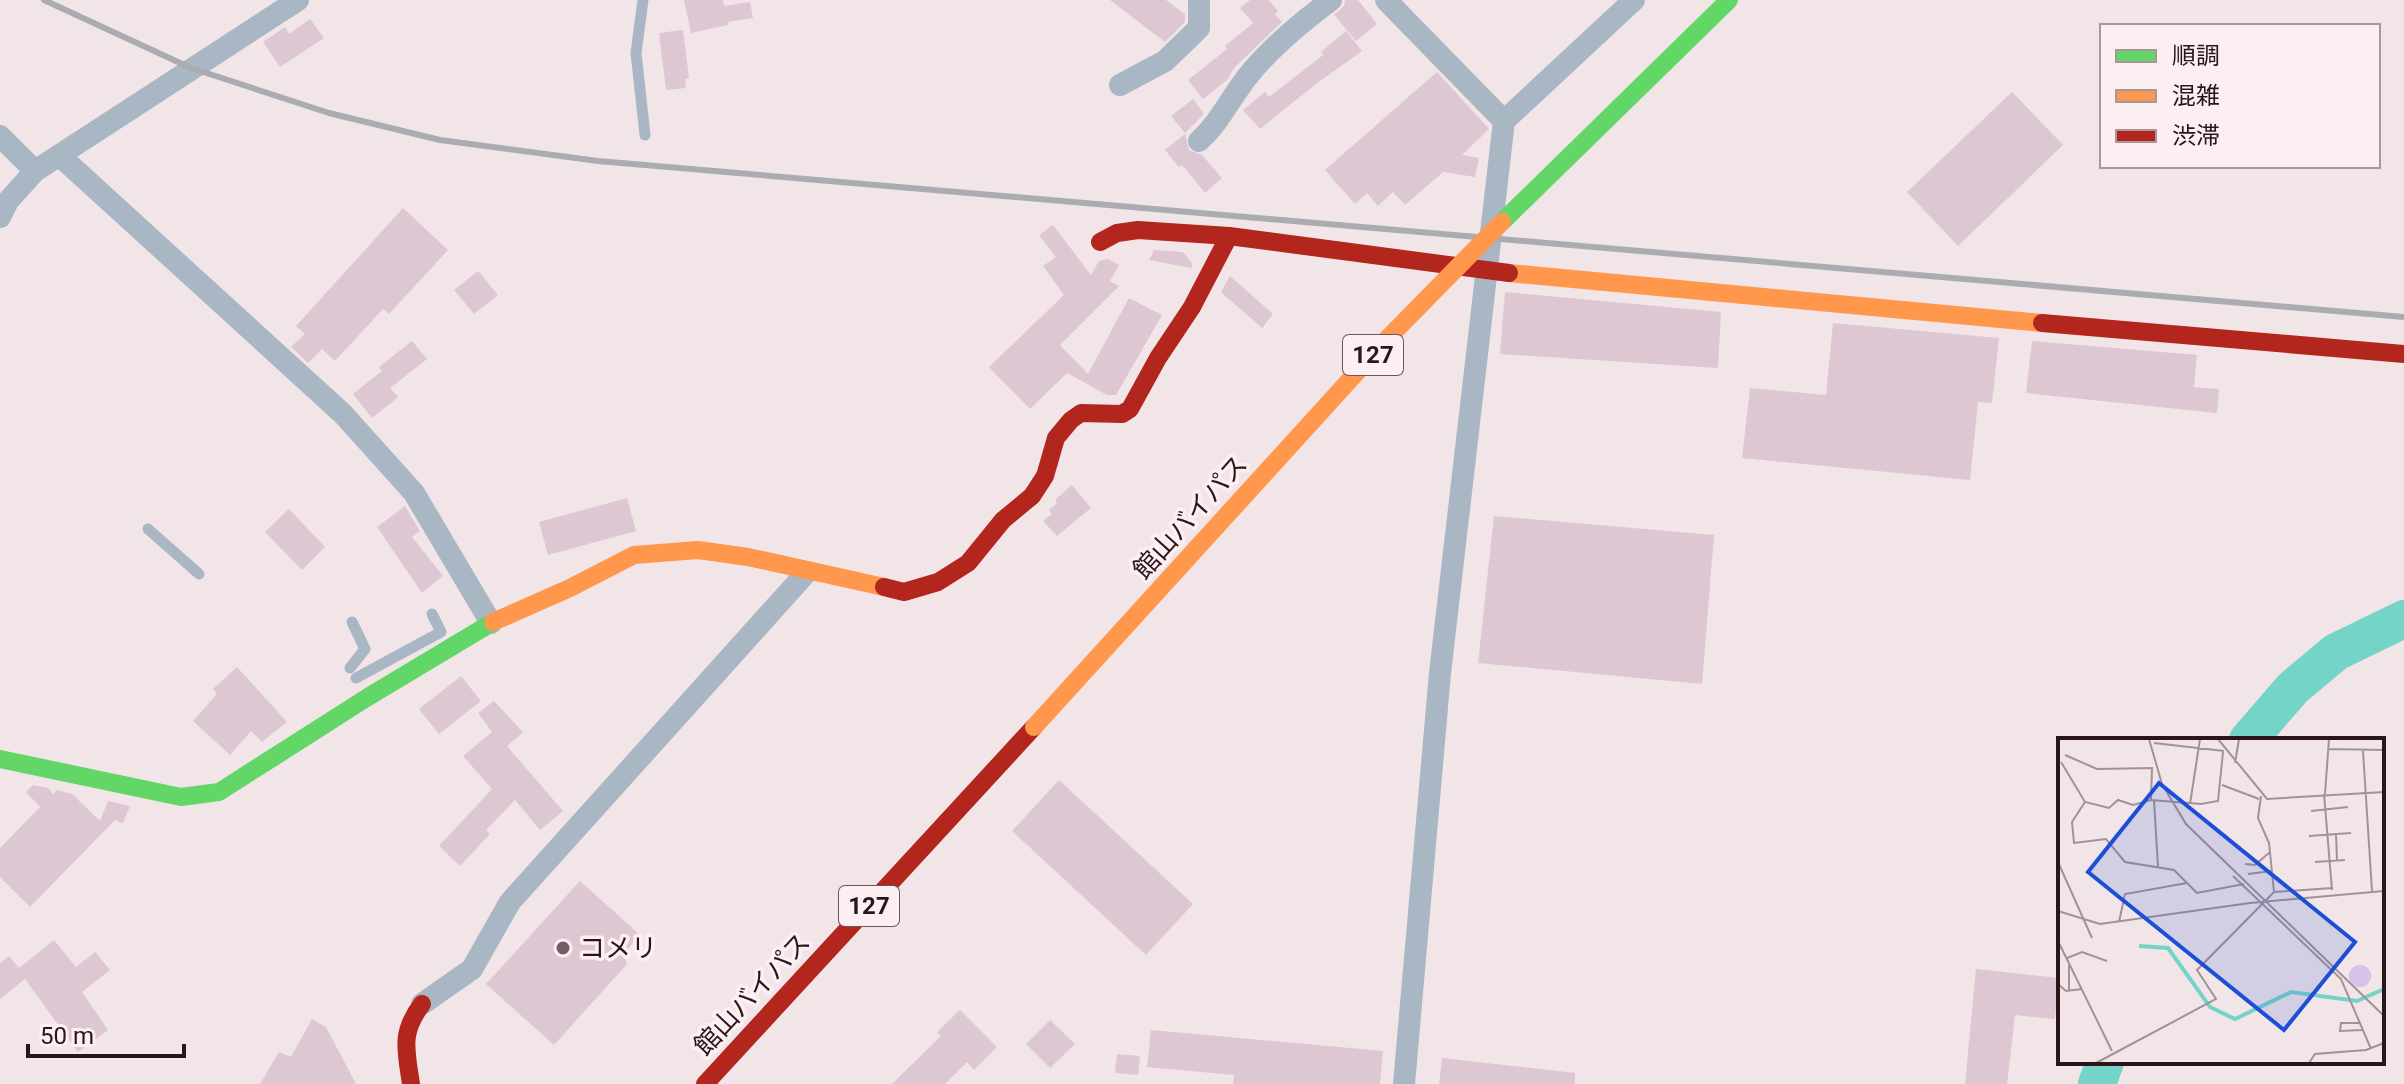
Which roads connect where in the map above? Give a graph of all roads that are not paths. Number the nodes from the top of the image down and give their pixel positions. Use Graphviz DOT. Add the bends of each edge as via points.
graph roads {
  1 [pos="298,0"];
  2 [pos="643,0"];
  3 [pos="1199,0"];
  4 [pos="1331,0"];
  5 [pos="1386,0"];
  6 [pos="1634,0"];
  7 [pos="1729,0"];
  8 [pos="1120,85"];
  9 [pos="1504,121"];
  10 [pos="645,135"];
  11 [pos="0,136"];
  12 [pos="1199,141"];
  13 [pos="60,156"];
  14 [pos="35,171"];
  15 [pos="0,217"];
  16 [pos="1229,236"];
  17 [pos="1100,242"];
  18 [pos="1487,271"];
  19 [pos="2404,354"];
  20 [pos="148,529"];
  21 [pos="807,572"];
  22 [pos="199,574"];
  23 [pos="432,614"];
  24 [pos="352,622"];
  25 [pos="491,623"];
  26 [pos="0,759"];
  27 [pos="422,1004"];
  28 [pos="411,1084"];
  29 [pos="705,1084"];
  30 [pos="1404,1084"];
  1 -- 13 [label="street"];
  2 -- 10 [label="lane" via="636,53"];
  3 -- 8 [label="street" via="1199,28 1165,61"];
  4 -- 12 [label="street" via="1251,72 1216,126"];
  5 -- 9 [label="street"];
  6 -- 9 [label="street"];
  7 -- 29 [label="main road, 館山バイパス / 127, bridge" via="1398,328"];
  9 -- 18 [label="street"];
  11 -- 14 [label="street"];
  13 -- 14 [label="street"];
  13 -- 25 [label="street" via="343,414 414,493"];
  14 -- 15 [label="street"];
  16 -- 17 [label="main road" via="1138,230"];
  16 -- 18 [label="main road"];
  16 -- 21 [label="main road" via="1130,409 1122,414 1081,413 1071,420 1056,438 1045,476 1032,496 1003,520 968,563 938,582 904,592"];
  18 -- 19 [label="main road"];
  18 -- 30 [label="street" via="1440,673"];
  20 -- 22 [label="lane"];
  21 -- 25 [label="main road" via="698,550 634,555"];
  21 -- 27 [label="street" via="510,902 472,969"];
  23 -- 24 [label="lane" via="441,632 353,673 365,649"];
  25 -- 26 [label="main road" via="219,792 181,797"];
  27 -- 28 [label="main road" via="409,1021"];
}
